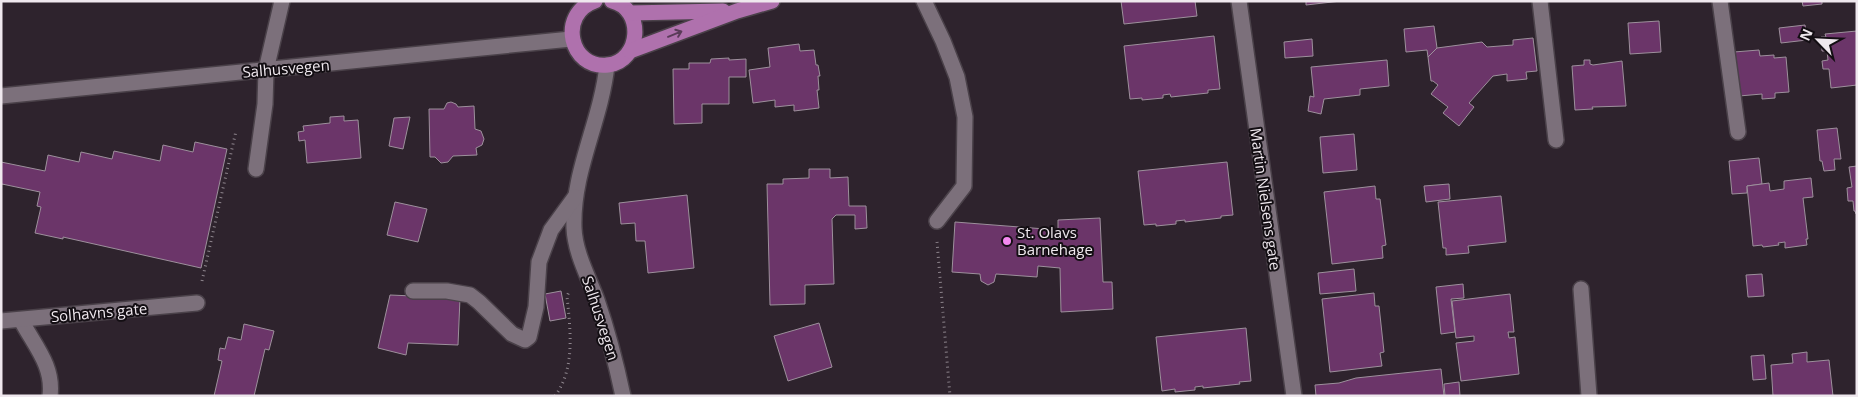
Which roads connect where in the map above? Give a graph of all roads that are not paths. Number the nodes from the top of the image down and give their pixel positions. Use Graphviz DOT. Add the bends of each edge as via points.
graph roads {
  1 [pos="282,1"];
  2 [pos="595,1"];
  3 [pos="612,1"];
  4 [pos="772,1"];
  5 [pos="924,1"];
  6 [pos="1239,1"];
  7 [pos="1540,1"];
  8 [pos="1720,1"];
  9 [pos="578,7"];
  10 [pos="626,8"];
  11 [pos="737,11"];
  12 [pos="571,39"];
  13 [pos="630,51"];
  14 [pos="607,65"];
  15 [pos="266,70"];
  16 [pos="1,96"];
  17 [pos="1738,132"];
  18 [pos="1556,140"];
  19 [pos="256,169"];
  20 [pos="575,197"];
  21 [pos="937,221"];
  22 [pos="1581,289"];
  23 [pos="412,291"];
  24 [pos="197,303"];
  25 [pos="21,320"];
  26 [pos="1,321"];
  27 [pos="50,396"];
  28 [pos="623,396"];
  29 [pos="1294,396"];
  30 [pos="1589,396"];
  1 -- 15 [label="street"];
  2 -- 9 [label="main road"];
  3 -- 10 [label="main road"];
  4 -- 11 [label="main road"];
  5 -- 21 [label="street" via="958,77 965,117 964,186"];
  6 -- 29 [label="street, Martin Nielsens gate"];
  7 -- 18 [label="street"];
  8 -- 17 [label="street"];
  9 -- 12 [label="main road"];
  10 -- 11 [label="main road"];
  10 -- 13 [label="main road" via="636,32"];
  13 -- 11 [label="main road, one-way"];
  12 -- 14 [label="main road" via="581,56 590,62"];
  12 -- 15 [label="street, Salhusvegen"];
  13 -- 14 [label="main road" via="617,62"];
  14 -- 20 [label="street, Salhusvegen"];
  15 -- 16 [label="street, Salhusvegen"];
  15 -- 19 [label="street"];
  20 -- 23 [label="street" via="551,230 539,262 536,307 529,337 525,340 512,334 470,296 447,291"];
  20 -- 28 [label="street, Salhusvegen" via="574,231 610,339"];
  22 -- 30 [label="street"];
  24 -- 25 [label="street, Solhavns gate"];
  25 -- 26 [label="street, Solhavns gate"];
  25 -- 27 [label="street" via="46,363"];
}
